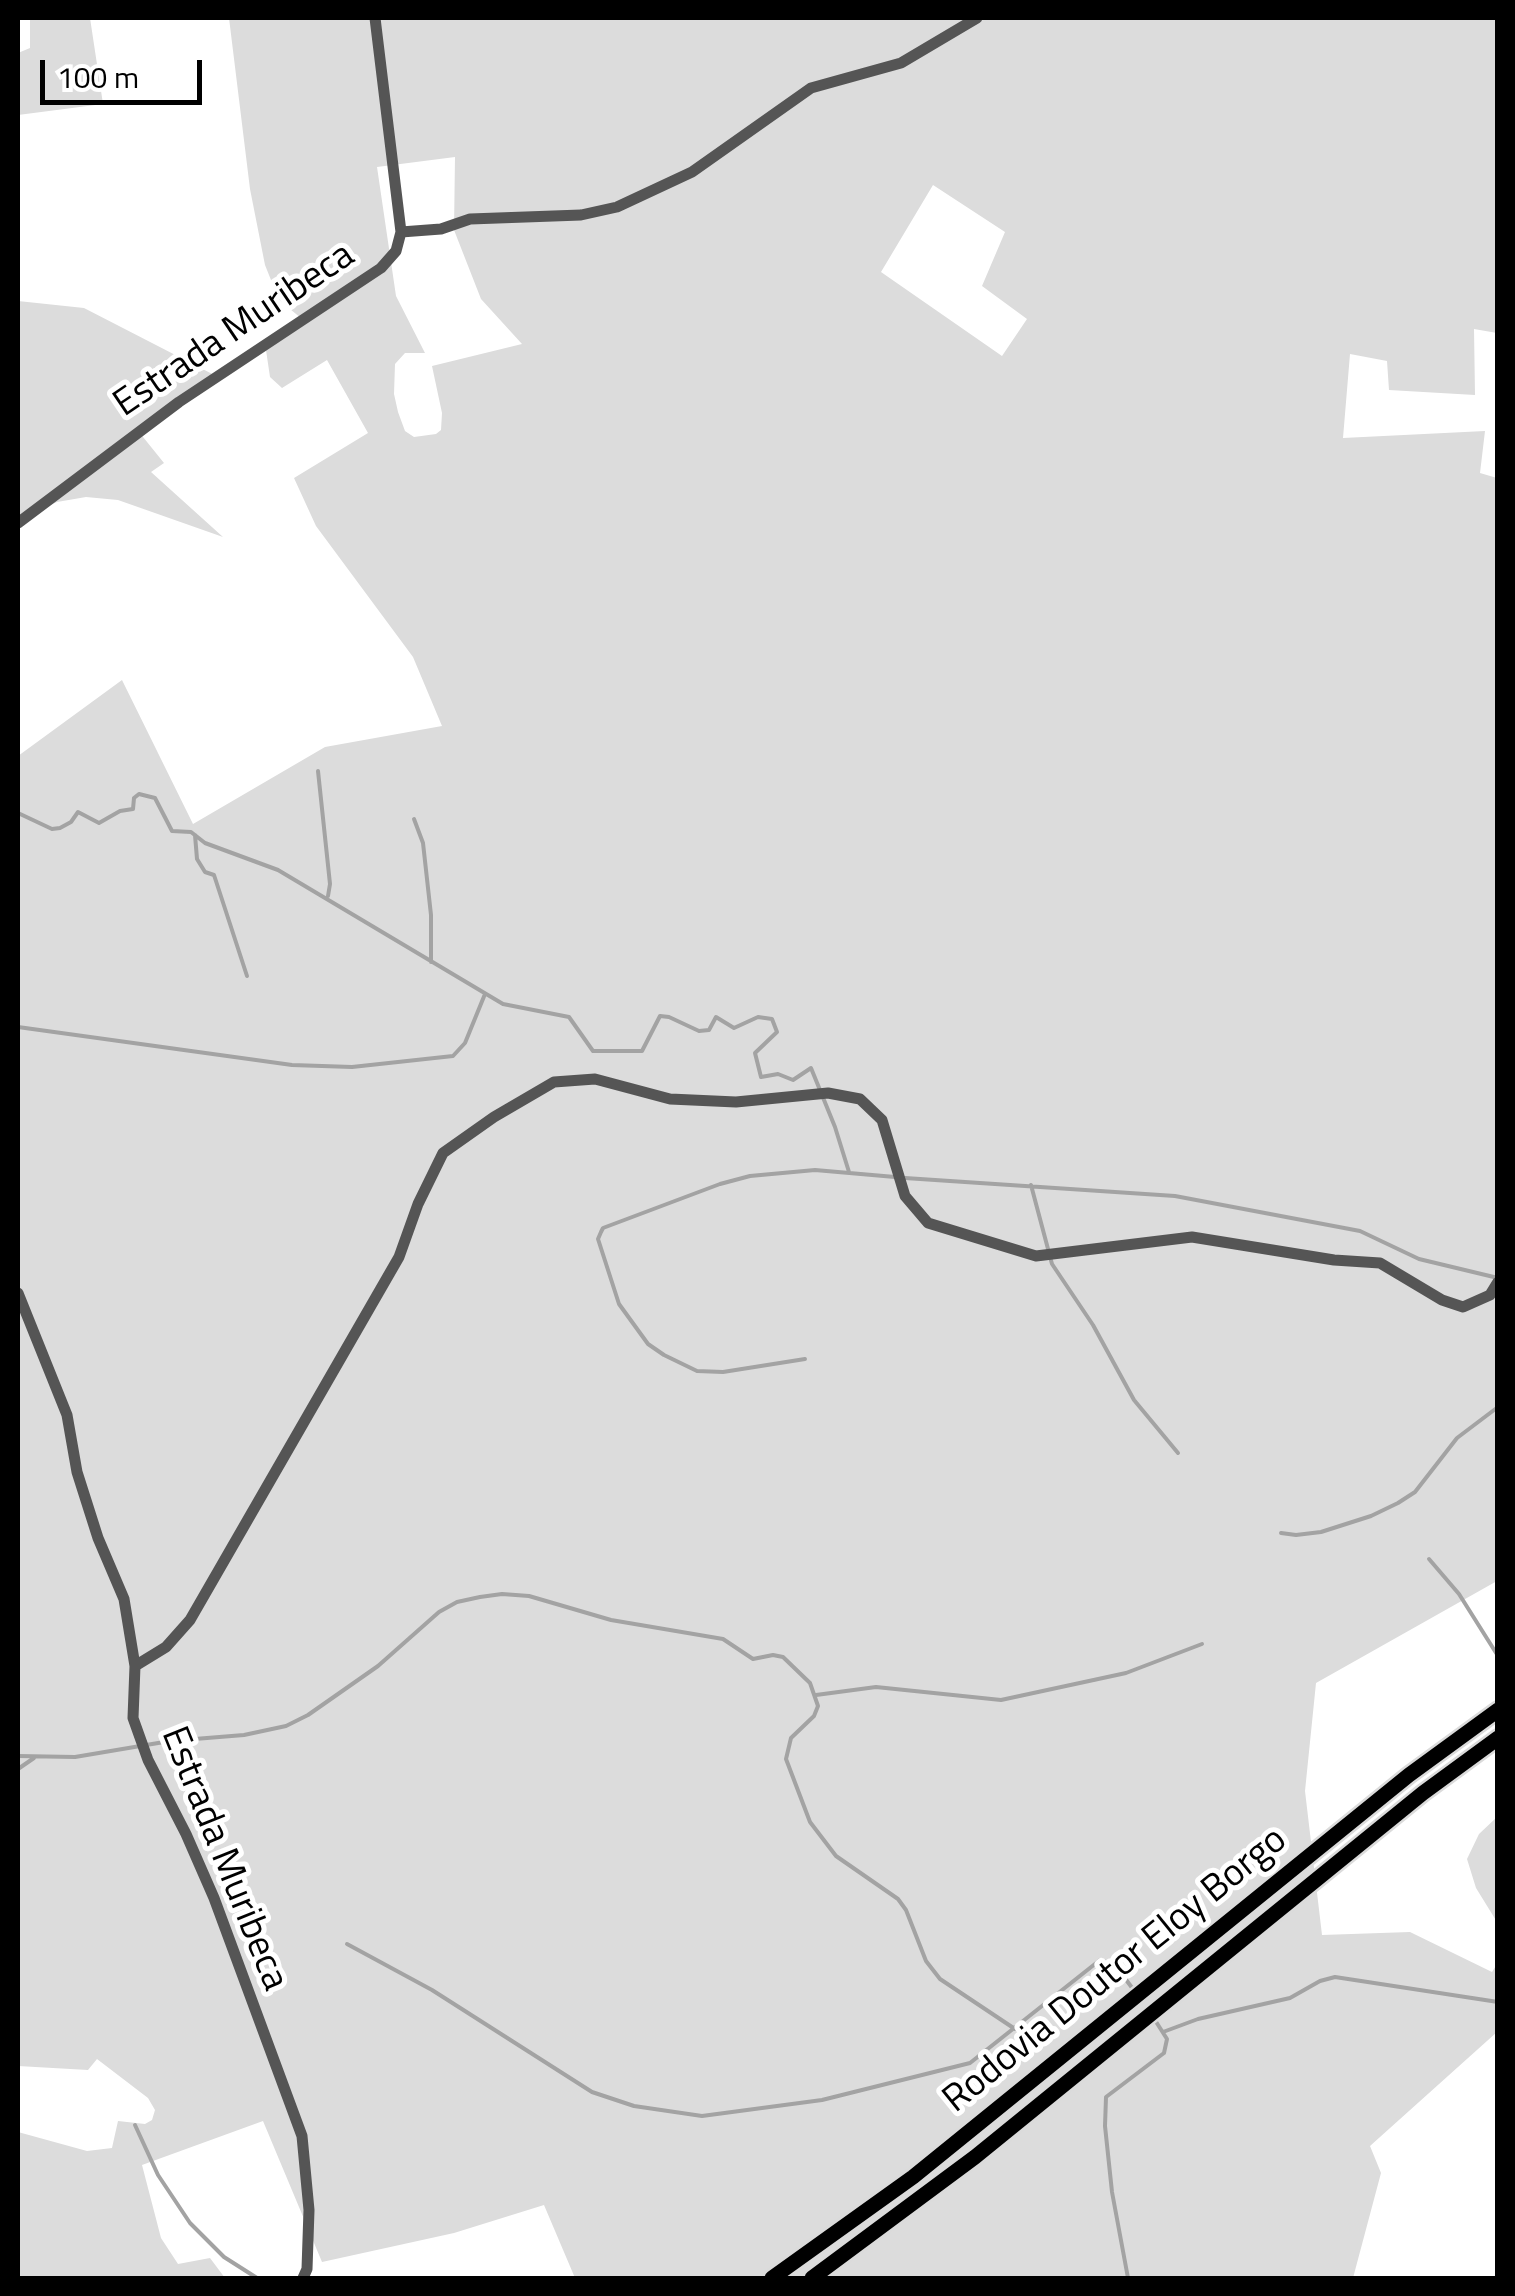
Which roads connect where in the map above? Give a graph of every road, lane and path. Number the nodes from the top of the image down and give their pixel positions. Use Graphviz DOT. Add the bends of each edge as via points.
graph roads {
  1 [pos="375,18"];
  2 [pos="977,18"];
  3 [pos="400,232"];
  4 [pos="18,523"];
  5 [pos="1498,1282"];
  6 [pos="18,1292"];
  7 [pos="135,1666"];
  8 [pos="1498,1710"];
  9 [pos="1498,1738"];
  10 [pos="302,2278"];
  11 [pos="772,2278"];
  12 [pos="812,2278"];
  1 -- 3 [label="street"];
  2 -- 3 [label="street, Estrada Muribeca" via="901,62 812,88 692,172 618,207"];
  3 -- 4 [label="street, Estrada Muribeca" via="396,251 381,268 179,402"];
  5 -- 7 [label="street" via="1490,1295 1463,1307 1380,1263 1192,1237 1036,1256 928,1223 905,1196 882,1120 860,1099 828,1092 736,1102 670,1099 595,1078 554,1082 443,1153 399,1257 190,1620 166,1647"];
  6 -- 7 [label="street, Estrada Muribeca" via="66,1415 98,1538 124,1598"];
  7 -- 10 [label="street, Estrada Muribeca" via="133,1718 214,1898 302,2136 309,2210"];
  8 -- 11 [label="highway, Rodovia Doutor Eloy Borgo" via="913,2177"];
  9 -- 12 [label="highway, Rodovia Doutor Eloy Borgo" via="963,2166"];
}
